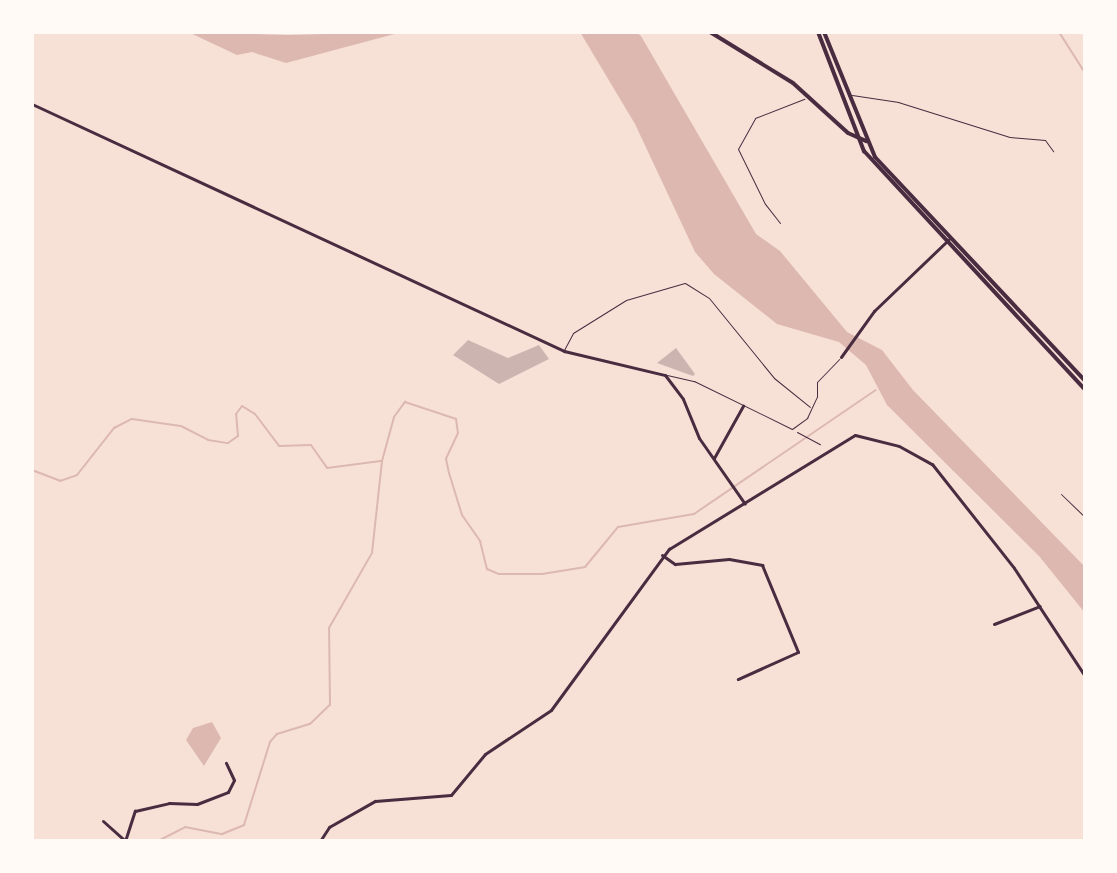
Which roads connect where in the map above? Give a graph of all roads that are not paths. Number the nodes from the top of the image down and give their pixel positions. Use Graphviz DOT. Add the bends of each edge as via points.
graph roads {
  1 [pos="710,32"];
  2 [pos="818,32"];
  3 [pos="824,32"];
  4 [pos="845,95"];
  5 [pos="810,96"];
  6 [pos="32,104"];
  7 [pos="858,140"];
  8 [pos="866,141"];
  9 [pos="1053,151"];
  10 [pos="780,223"];
  11 [pos="949,239"];
  12 [pos="564,351"];
  13 [pos="841,357"];
  14 [pos="665,375"];
  15 [pos="1085,381"];
  16 [pos="1085,390"];
  17 [pos="743,406"];
  18 [pos="810,407"];
  19 [pos="714,460"];
  20 [pos="745,504"];
  21 [pos="662,555"];
  22 [pos="1040,606"];
  23 [pos="994,624"];
  24 [pos="1085,676"];
  25 [pos="738,679"];
  26 [pos="226,763"];
  27 [pos="103,821"];
  28 [pos="125,841"];
  29 [pos="320,841"];
  1 -- 5 [label="main road"];
  2 -- 4 [label="main road"];
  3 -- 4 [label="main road"];
  4 -- 7 [label="main road"];
  4 -- 8 [label="main road"];
  4 -- 9 [label="lane" via="898,102 1010,137 1045,140"];
  5 -- 7 [label="main road"];
  5 -- 10 [label="lane" via="755,118 738,149"];
  6 -- 12 [label="street"];
  7 -- 8 [label="main road"];
  7 -- 11 [label="main road"];
  8 -- 11 [label="main road"];
  11 -- 13 [label="street" via="870,316"];
  11 -- 15 [label="main road"];
  11 -- 16 [label="main road"];
  12 -- 14 [label="street"];
  12 -- 18 [label="lane" via="573,333 626,300 685,283 709,298 774,378"];
  13 -- 18 [label="lane" via="817,382"];
  14 -- 17 [label="lane" via="694,381"];
  14 -- 19 [label="street"];
  17 -- 18 [label="lane" via="792,429 807,418"];
  17 -- 19 [label="street"];
  19 -- 20 [label="street"];
  20 -- 21 [label="street"];
  20 -- 22 [label="street" via="795,476 847,437 868,436 899,446 932,464"];
  21 -- 25 [label="street" via="675,564 729,559 762,565 798,652"];
  21 -- 29 [label="street" via="551,710 485,754 456,791 439,799 393,798 366,804 329,827"];
  22 -- 23 [label="street"];
  22 -- 24 [label="street"];
  26 -- 28 [label="street" via="234,780 228,792 197,804 169,803 135,811"];
  27 -- 28 [label="street"];
}
